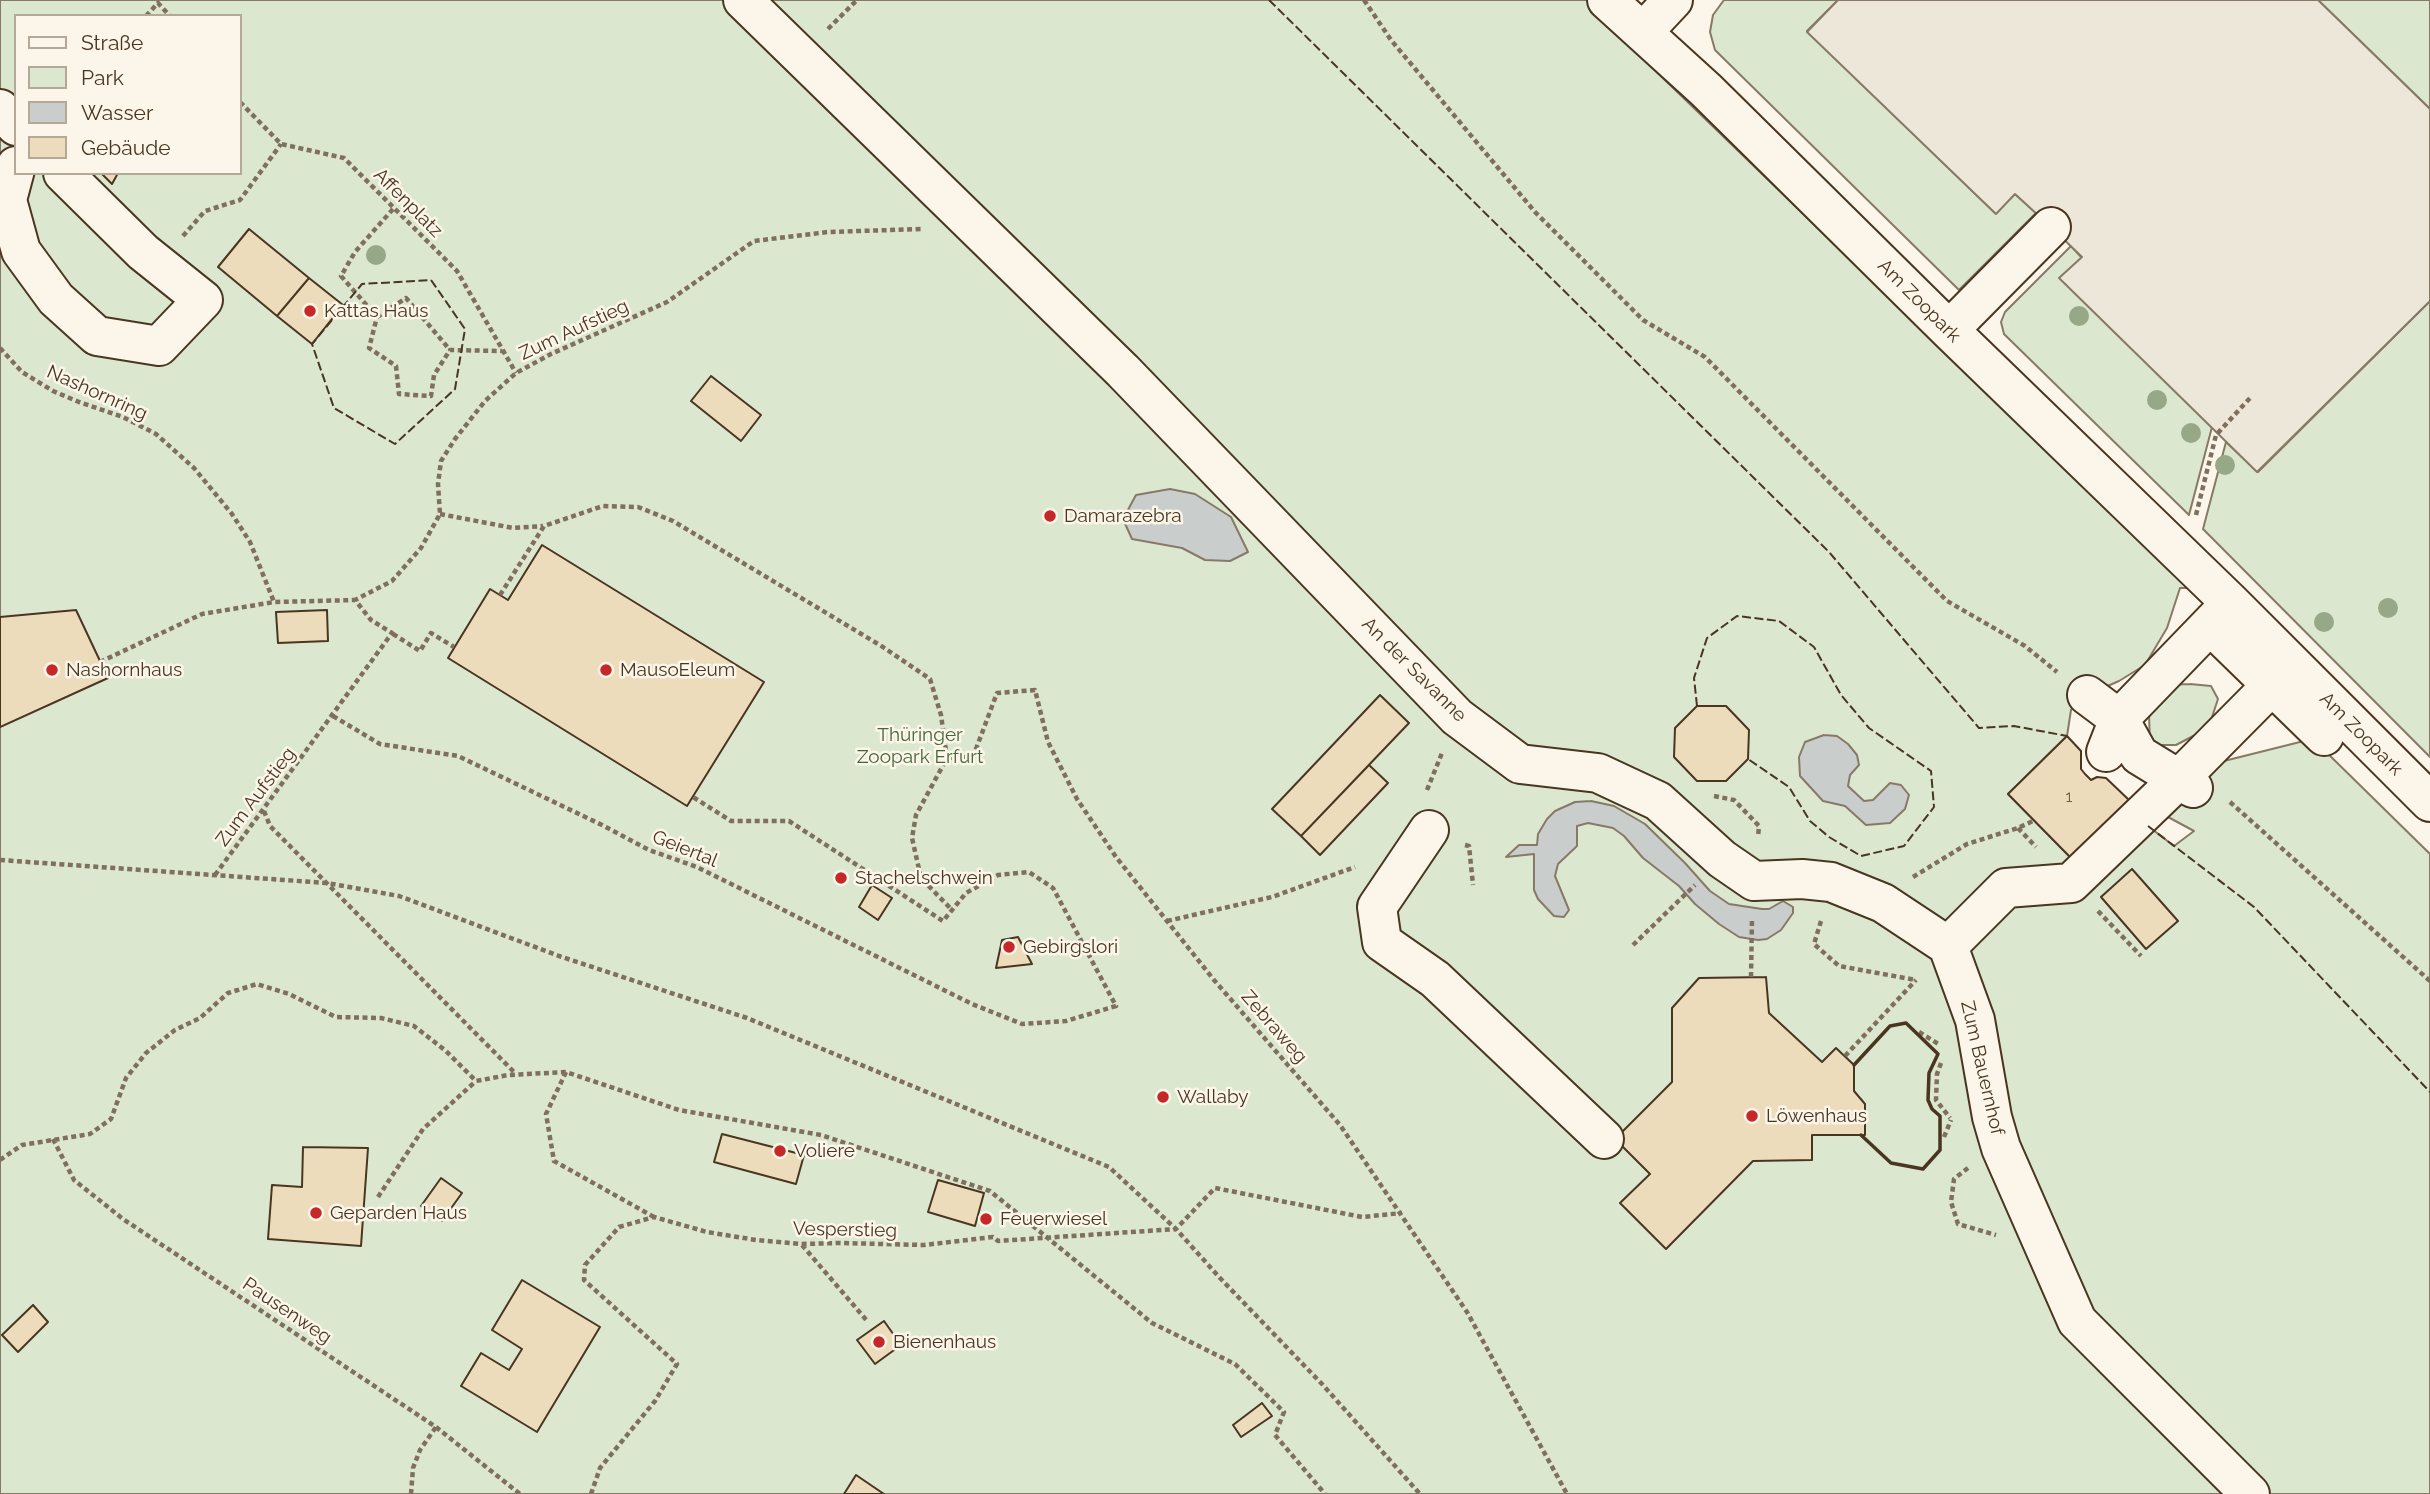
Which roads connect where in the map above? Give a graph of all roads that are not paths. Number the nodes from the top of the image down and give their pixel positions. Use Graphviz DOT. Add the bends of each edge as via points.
graph roads {
  1 [pos="743,0"];
  2 [pos="1607,0"];
  3 [pos="1659,14"];
  4 [pos="0,109"];
  5 [pos="14,124"];
  6 [pos="14,174"];
  7 [pos="65,175"];
  8 [pos="2051,227"];
  9 [pos="1949,330"];
  10 [pos="2220,614"];
  11 [pos="2281,675"];
  12 [pos="2087,695"];
  13 [pos="2112,735"];
  14 [pos="2324,736"];
  15 [pos="2175,790"];
  16 [pos="2430,803"];
  17 [pos="1429,830"];
  18 [pos="1948,947"];
  19 [pos="1604,1139"];
  20 [pos="2250,1494"];
  1 -- 18 [label="street, An der Savanne" via="1123,371 1457,716 1520,764 1598,773 1658,801 1722,859 1754,881 1831,882 1883,903"];
  2 -- 3 [label="street, Am Zoopark"];
  3 -- 9 [label="street, Am Zoopark" via="1706,90"];
  4 -- 5 [label="street"];
  6 -- 7 [label="street" via="7,200 21,251 56,299 97,335 159,346 203,300 143,252"];
  8 -- 9 [label="street"];
  9 -- 10 [label="street, Am Zoopark"];
  10 -- 11 [label="street, Am Zoopark"];
  10 -- 13 [label="street"];
  11 -- 14 [label="street, Am Zoopark"];
  11 -- 15 [label="street"];
  11 -- 16 [label="street, Am Zoopark"];
  12 -- 13 [label="street"];
  13 -- 15 [label="street"];
  15 -- 18 [label="street" via="2071,883 2006,888"];
  17 -- 19 [label="street" via="1377,907 1382,942 1435,979"];
  18 -- 20 [label="street, Zum Bauernhof" via="1975,1020 2001,1148 2077,1321"];
}
